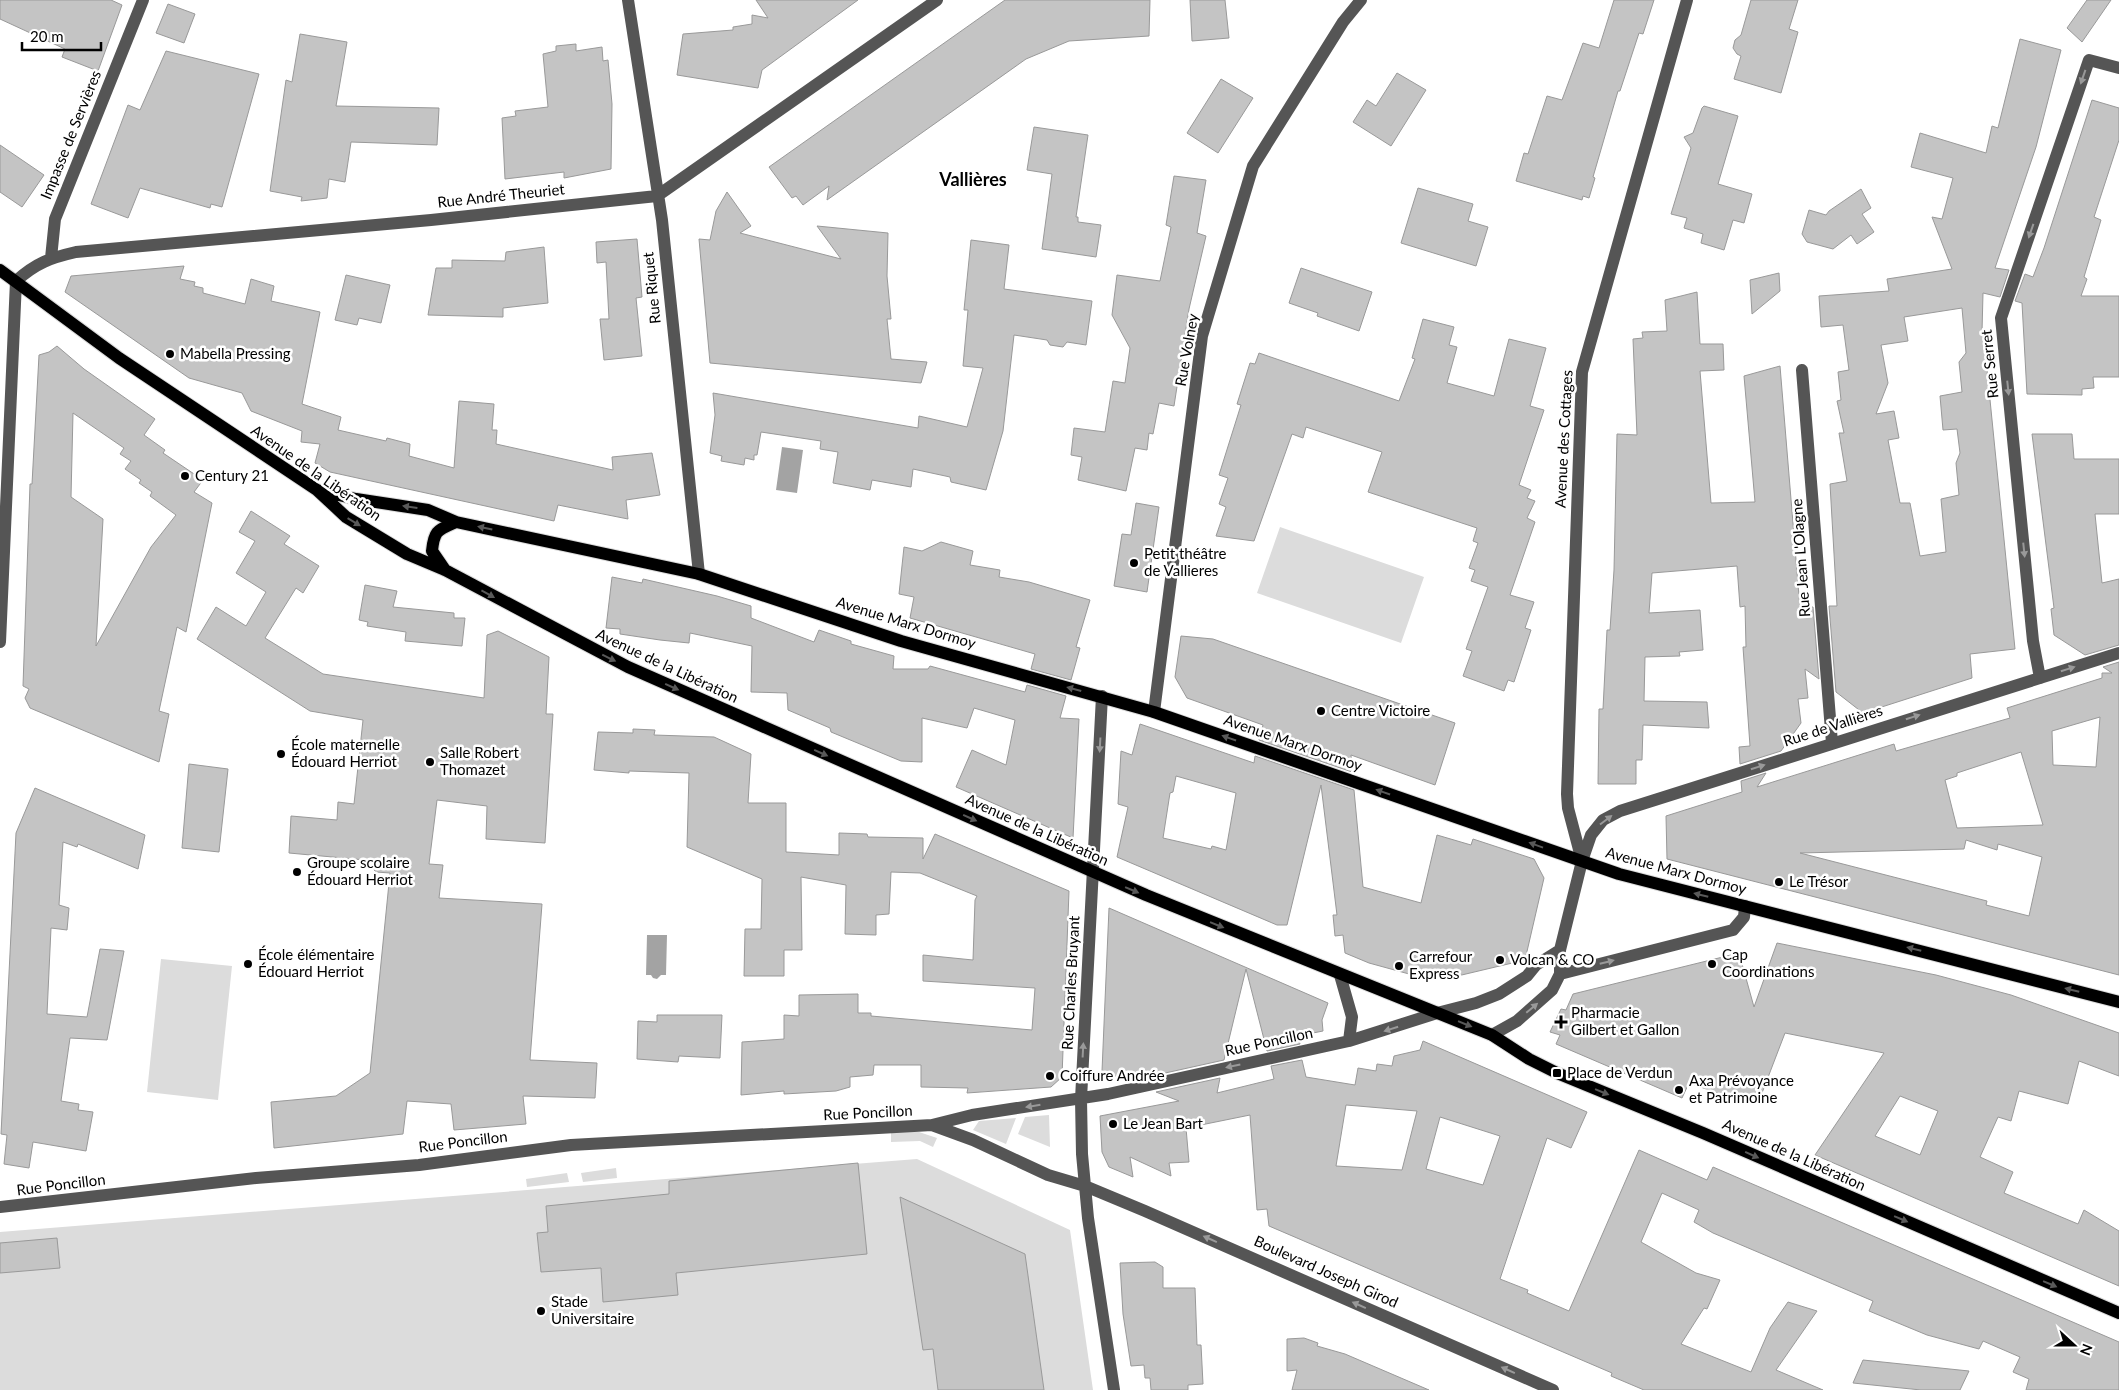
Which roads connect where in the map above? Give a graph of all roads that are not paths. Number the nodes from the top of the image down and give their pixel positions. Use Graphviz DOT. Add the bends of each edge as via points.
graph roads {
  1 [pos="143,0"];
  2 [pos="628,0"];
  3 [pos="937,0"];
  4 [pos="1361,0"];
  5 [pos="1687,0"];
  6 [pos="2119,68"];
  7 [pos="657,196"];
  8 [pos="51,258"];
  9 [pos="0,270"];
  10 [pos="16,281"];
  11 [pos="1802,370"];
  12 [pos="317,490"];
  13 [pos="456,522"];
  14 [pos="445,570"];
  15 [pos="699,574"];
  16 [pos="0,642"];
  17 [pos="2119,653"];
  18 [pos="2040,678"];
  19 [pos="1102,696"];
  20 [pos="1154,712"];
  21 [pos="1832,743"];
  22 [pos="1582,861"];
  23 [pos="1092,872"];
  24 [pos="1745,906"];
  25 [pos="1560,950"];
  26 [pos="1560,974"];
  27 [pos="1340,975"];
  28 [pos="2119,1002"];
  29 [pos="1438,1013"];
  30 [pos="1492,1035"];
  31 [pos="1349,1041"];
  32 [pos="1081,1099"];
  33 [pos="932,1125"];
  34 [pos="1085,1186"];
  35 [pos="0,1207"];
  36 [pos="2119,1313"];
  37 [pos="1114,1390"];
  38 [pos="1553,1390"];
  1 -- 8 [label="street, Impasse de Servières" via="55,219"];
  2 -- 7 [label="street, Rue Riquet"];
  3 -- 7 [label="street, Rue André Theuriet"];
  4 -- 20 [label="street, Rue Volney" via="1343,22 1253,166 1205,327"];
  5 -- 22 [label="street, Avenue des Cottages" via="1582,372 1567,794"];
  6 -- 18 [label="street, Rue Serret, one-way" via="2089,60 2001,318 2033,641"];
  7 -- 8 [label="street, Rue André Theuriet" via="76,252"];
  7 -- 15 [label="street, Rue Riquet"];
  8 -- 10 [label="street, Rue André Theuriet" via="32,267"];
  9 -- 10 [label="main road, Avenue de la Libération"];
  10 -- 12 [label="main road, Avenue de la Libération" via="134,368"];
  10 -- 16 [label="street"];
  11 -- 21 [label="street, Rue Jean L'Olagne"];
  13 -- 12 [label="main road, Avenue Marx Dormoy, one-way" via="428,510"];
  12 -- 14 [label="main road, Avenue de la Libération, one-way" via="346,517 407,554"];
  13 -- 14 [label="main road" via="438,530 433,538 432,551"];
  15 -- 13 [label="main road, Avenue Marx Dormoy, one-way"];
  14 -- 23 [label="main road, Avenue de la Libération, one-way" via="628,667"];
  19 -- 15 [label="main road, Avenue Marx Dormoy, one-way" via="901,641"];
  18 -- 17 [label="street, Rue de Vallières, one-way"];
  21 -- 18 [label="street, Rue de Vallières, one-way"];
  19 -- 20 [label="main road, Avenue Marx Dormoy"];
  19 -- 23 [label="street, Rue Charles Bruyant, one-way"];
  22 -- 20 [label="main road, Avenue Marx Dormoy, one-way"];
  22 -- 21 [label="street, Rue de Vallières, one-way" via="1591,835 1603,820 1620,811"];
  24 -- 22 [label="main road, Avenue Marx Dormoy, one-way"];
  22 -- 25 [label="street"];
  23 -- 27 [label="main road, Avenue de la Libération, one-way"];
  32 -- 23 [label="street, Rue Charles Bruyant, one-way"];
  26 -- 24 [label="street, one-way" via="1733,930 1744,917"];
  28 -- 24 [label="main road, Avenue Marx Dormoy, one-way"];
  25 -- 26 [label="street"];
  25 -- 29 [label="street" via="1499,994"];
  30 -- 26 [label="street, one-way" via="1539,1003 1552,990"];
  27 -- 29 [label="main road, Avenue de la Libération"];
  27 -- 31 [label="street" via="1352,1017"];
  29 -- 30 [label="main road, Avenue de la Libération, one-way"];
  29 -- 31 [label="street, Rue Poncillon, one-way"];
  30 -- 36 [label="main road, Avenue de la Libération, one-way" via="1528,1059 1557,1073"];
  31 -- 32 [label="street, Rue Poncillon, one-way"];
  32 -- 33 [label="street, Rue Poncillon, one-way" via="972,1115"];
  32 -- 34 [label="street, Rue Charles Bruyant"];
  33 -- 34 [label="street, Rue Poncillon" via="1048,1175"];
  33 -- 35 [label="street, Rue Poncillon" via="571,1145"];
  34 -- 37 [label="street, Rue Charles Bruyant"];
  38 -- 34 [label="street, Boulevard Joseph Girod, one-way"];
}
